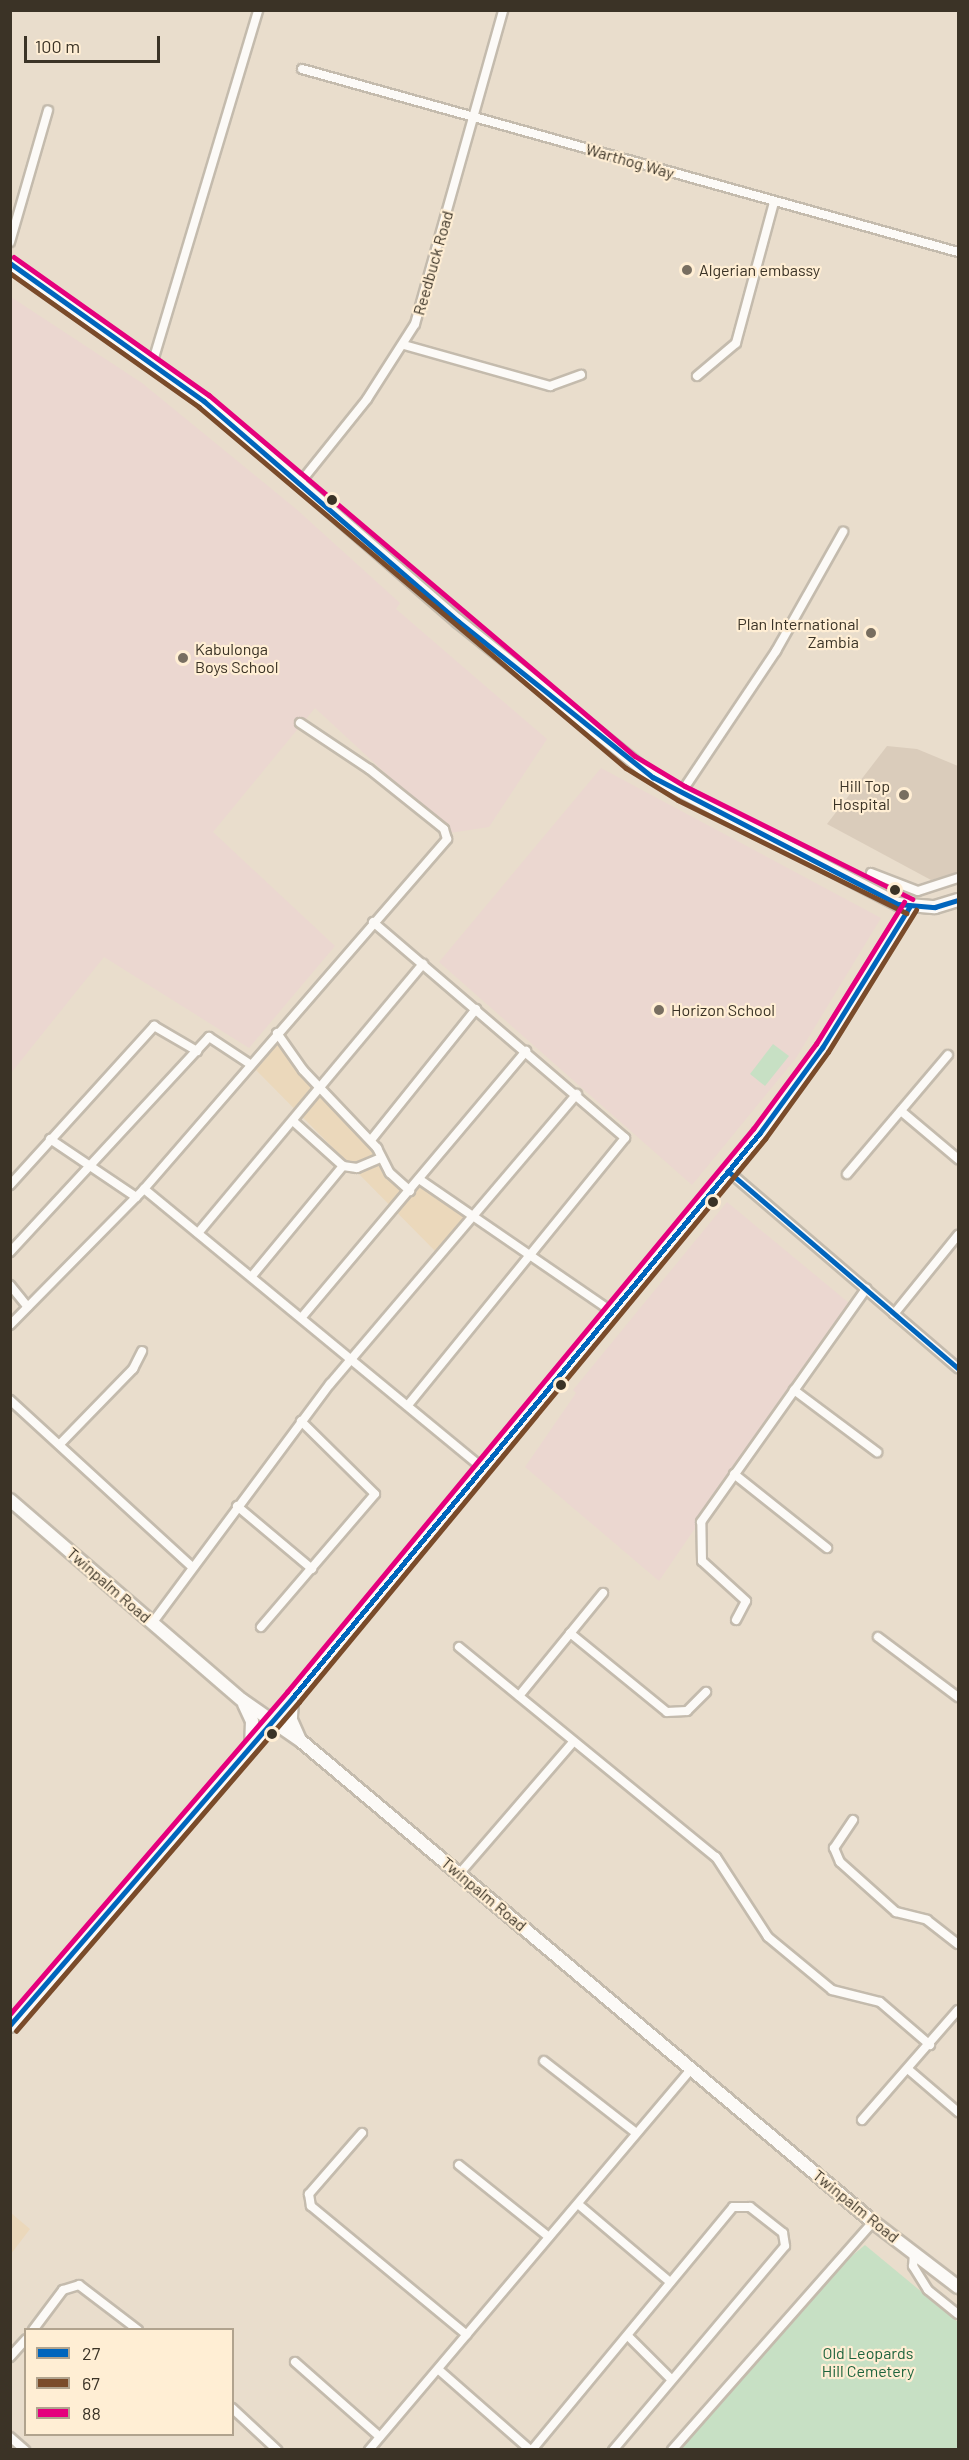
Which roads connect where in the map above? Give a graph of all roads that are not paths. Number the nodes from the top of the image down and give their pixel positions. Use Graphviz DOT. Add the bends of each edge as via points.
graph roads {
  1 [pos="258,10"];
  2 [pos="503,10"];
  3 [pos="302,69"];
  4 [pos="48,110"];
  5 [pos="474,117"];
  6 [pos="774,202"];
  7 [pos="10,242"];
  8 [pos="958,252"];
  9 [pos="10,263"];
  10 [pos="404,345"];
  11 [pos="153,361"];
  12 [pos="581,375"];
  13 [pos="697,376"];
  14 [pos="299,484"];
  15 [pos="843,532"];
  16 [pos="300,723"];
  17 [pos="681,793"];
  18 [pos="871,873"];
  19 [pos="958,878"];
  20 [pos="958,900"];
  21 [pos="910,906"];
  22 [pos="373,922"];
  23 [pos="423,964"];
  24 [pos="476,1009"];
  25 [pos="277,1033"];
  26 [pos="196,1051"];
  27 [pos="526,1051"];
  28 [pos="948,1055"];
  29 [pos="250,1064"];
  30 [pos="321,1089"];
  31 [pos="577,1094"];
  32 [pos="901,1111"];
  33 [pos="293,1121"];
  34 [pos="50,1139"];
  35 [pos="371,1140"];
  36 [pos="381,1158"];
  37 [pos="958,1159"];
  38 [pos="343,1167"];
  39 [pos="88,1168"];
  40 [pos="728,1171"];
  41 [pos="847,1174"];
  42 [pos="419,1179"];
  43 [pos="10,1185"];
  44 [pos="144,1189"];
  45 [pos="410,1191"];
  46 [pos="136,1197"];
  47 [pos="474,1218"];
  48 [pos="198,1233"];
  49 [pos="958,1235"];
  50 [pos="10,1252"];
  51 [pos="530,1252"];
  52 [pos="252,1276"];
  53 [pos="10,1285"];
  54 [pos="866,1289"];
  55 [pos="28,1307"];
  56 [pos="611,1311"];
  57 [pos="894,1314"];
  58 [pos="302,1317"];
  59 [pos="10,1325"];
  60 [pos="142,1351"];
  61 [pos="354,1359"];
  62 [pos="958,1368"];
  63 [pos="794,1390"];
  64 [pos="10,1400"];
  65 [pos="408,1405"];
  66 [pos="301,1421"];
  67 [pos="60,1444"];
  68 [pos="877,1452"];
  69 [pos="482,1468"];
  70 [pos="734,1474"];
  71 [pos="10,1500"];
  72 [pos="237,1506"];
  73 [pos="826,1548"];
  74 [pos="191,1566"];
  75 [pos="312,1569"];
  76 [pos="603,1593"];
  77 [pos="736,1620"];
  78 [pos="153,1622"];
  79 [pos="261,1627"];
  80 [pos="570,1633"];
  81 [pos="878,1636"];
  82 [pos="459,1647"];
  83 [pos="705,1692"];
  84 [pos="519,1696"];
  85 [pos="293,1697"];
  86 [pos="958,1697"];
  87 [pos="242,1700"];
  88 [pos="271,1721"];
  89 [pos="301,1741"];
  90 [pos="573,1743"];
  91 [pos="251,1746"];
  92 [pos="853,1820"];
  93 [pos="460,1873"];
  94 [pos="958,1944"];
  95 [pos="958,2010"];
  96 [pos="10,2026"];
  97 [pos="930,2045"];
  98 [pos="544,2061"];
  99 [pos="692,2068"];
  100 [pos="909,2070"];
  101 [pos="958,2112"];
  102 [pos="862,2120"];
  103 [pos="362,2133"];
  104 [pos="636,2133"];
  105 [pos="459,2165"];
  106 [pos="578,2204"];
  107 [pos="873,2222"];
  108 [pos="549,2237"];
  109 [pos="914,2253"];
  110 [pos="670,2282"];
  111 [pos="958,2287"];
  112 [pos="958,2314"];
  113 [pos="34,2328"];
  114 [pos="135,2328"];
  115 [pos="467,2336"];
  116 [pos="628,2336"];
  117 [pos="24,2341"];
  118 [pos="10,2357"];
  119 [pos="295,2362"];
  120 [pos="439,2370"];
  121 [pos="671,2379"];
  122 [pos="234,2410"];
  123 [pos="10,2437"];
  124 [pos="380,2437"];
  125 [pos="25,2450"];
  126 [pos="277,2450"];
  127 [pos="369,2450"];
  128 [pos="531,2450"];
  129 [pos="613,2450"];
  130 [pos="672,2450"];
  1 -- 11 [label="street"];
  2 -- 5 [label="street, Reedbuck Road"];
  3 -- 5 [label="street, Warthog Way"];
  4 -- 7 [label="street"];
  5 -- 6 [label="street, Warthog Way"];
  5 -- 10 [label="street, Reedbuck Road" via="424,298"];
  6 -- 8 [label="street, Warthog Way"];
  6 -- 13 [label="street" via="736,343"];
  9 -- 11 [label="main road"];
  10 -- 12 [label="street" via="550,386"];
  10 -- 14 [label="street, Reedbuck Road"];
  11 -- 14 [label="main road"];
  14 -- 17 [label="main road" via="591,732"];
  15 -- 17 [label="street" via="776,651"];
  16 -- 22 [label="street" via="329,738 447,834"];
  17 -- 21 [label="main road"];
  18 -- 19 [label="street" via="898,888 918,891"];
  20 -- 21 [label="main road"];
  21 -- 40 [label="main road" via="816,1057"];
  22 -- 23 [label="street"];
  22 -- 25 [label="street"];
  23 -- 24 [label="street"];
  23 -- 30 [label="street"];
  24 -- 27 [label="street"];
  24 -- 35 [label="street"];
  25 -- 29 [label="street"];
  25 -- 30 [label="street"];
  26 -- 29 [label="street" via="211,1036"];
  26 -- 34 [label="street" via="154,1026"];
  26 -- 39 [label="street"];
  27 -- 31 [label="street"];
  27 -- 42 [label="street"];
  28 -- 32 [label="street"];
  29 -- 44 [label="street"];
  30 -- 33 [label="street"];
  30 -- 35 [label="street"];
  31 -- 47 [label="street"];
  31 -- 51 [label="street" via="622,1132 624,1142"];
  32 -- 37 [label="street"];
  32 -- 41 [label="street"];
  33 -- 38 [label="street"];
  33 -- 48 [label="street"];
  34 -- 39 [label="street"];
  34 -- 43 [label="street"];
  35 -- 36 [label="street"];
  36 -- 38 [label="street" via="357,1168"];
  36 -- 45 [label="street"];
  38 -- 52 [label="street"];
  39 -- 46 [label="street"];
  39 -- 50 [label="street"];
  40 -- 54 [label="street"];
  40 -- 56 [label="main road"];
  42 -- 45 [label="street"];
  42 -- 47 [label="street"];
  44 -- 46 [label="street"];
  44 -- 48 [label="street"];
  45 -- 58 [label="street"];
  46 -- 55 [label="street"];
  47 -- 51 [label="street"];
  47 -- 61 [label="street"];
  48 -- 52 [label="street"];
  49 -- 57 [label="street"];
  51 -- 56 [label="street"];
  51 -- 65 [label="street"];
  52 -- 58 [label="street"];
  53 -- 55 [label="street"];
  54 -- 57 [label="street"];
  54 -- 63 [label="street"];
  55 -- 59 [label="street"];
  56 -- 69 [label="main road"];
  57 -- 62 [label="street"];
  58 -- 61 [label="street"];
  60 -- 67 [label="street" via="133,1369"];
  61 -- 65 [label="street"];
  61 -- 66 [label="street"];
  63 -- 68 [label="street"];
  63 -- 70 [label="street"];
  64 -- 67 [label="street"];
  65 -- 69 [label="street"];
  66 -- 72 [label="street"];
  66 -- 75 [label="street" via="376,1491"];
  67 -- 74 [label="street"];
  69 -- 85 [label="main road"];
  70 -- 73 [label="street"];
  70 -- 77 [label="street" via="697,1537 702,1561 712,1575 744,1596"];
  71 -- 78 [label="main road, Twinpalm Road"];
  72 -- 74 [label="street"];
  72 -- 75 [label="street"];
  74 -- 78 [label="street"];
  75 -- 79 [label="street"];
  76 -- 80 [label="street"];
  78 -- 87 [label="main road, Twinpalm Road"];
  80 -- 83 [label="street" via="668,1712 687,1711"];
  80 -- 84 [label="street"];
  81 -- 86 [label="street"];
  82 -- 84 [label="street"];
  84 -- 90 [label="street"];
  85 -- 88 [label="main road"];
  85 -- 89 [label="main road" via="291,1720"];
  87 -- 88 [label="main road, Twinpalm Road"];
  87 -- 91 [label="main road" via="252,1721"];
  88 -- 89 [label="main road, Twinpalm Road"];
  88 -- 91 [label="main road"];
  89 -- 93 [label="main road, Twinpalm Road"];
  90 -- 93 [label="street"];
  90 -- 97 [label="street" via="716,1857 768,1937 832,1990 880,2002"];
  91 -- 96 [label="main road"];
  92 -- 94 [label="street" via="834,1848 840,1862 896,1912 927,1920"];
  93 -- 99 [label="main road, Twinpalm Road"];
  95 -- 97 [label="street"];
  97 -- 100 [label="street"];
  98 -- 104 [label="street"];
  99 -- 104 [label="street"];
  99 -- 107 [label="main road, Twinpalm Road"];
  100 -- 101 [label="street"];
  100 -- 102 [label="street"];
  103 -- 115 [label="street" via="309,2194 311,2206"];
  104 -- 106 [label="street"];
  105 -- 108 [label="street"];
  106 -- 108 [label="street"];
  106 -- 110 [label="street"];
  107 -- 109 [label="main road, Twinpalm Road"];
  107 -- 130 [label="street"];
  108 -- 115 [label="street"];
  109 -- 111 [label="main road, Twinpalm Road"];
  109 -- 112 [label="street" via="913,2266 928,2290"];
  110 -- 116 [label="street"];
  110 -- 121 [label="street" via="733,2207 750,2207 787,2239"];
  113 -- 114 [label="street" via="63,2290 79,2284"];
  115 -- 120 [label="street"];
  116 -- 121 [label="street"];
  116 -- 128 [label="street"];
  117 -- 118 [label="street"];
  119 -- 124 [label="street"];
  120 -- 124 [label="street"];
  120 -- 128 [label="street"];
  121 -- 129 [label="street"];
  122 -- 126 [label="street"];
  123 -- 125 [label="street"];
  124 -- 127 [label="street"];
}
